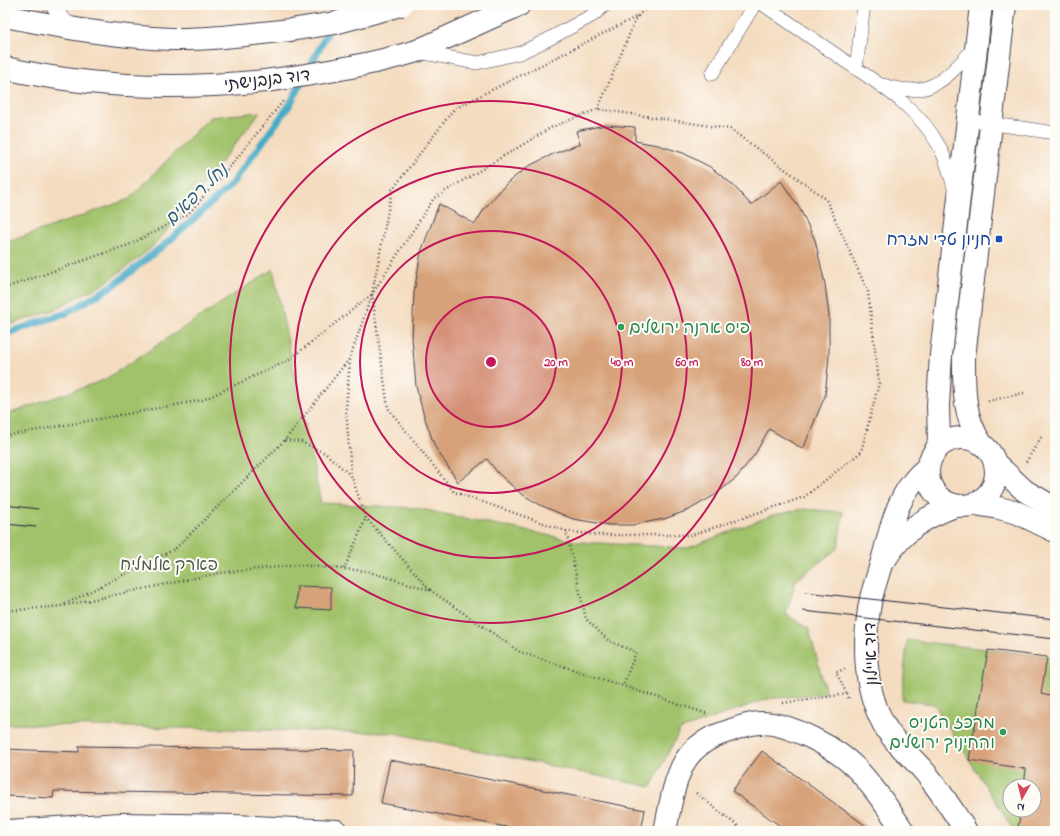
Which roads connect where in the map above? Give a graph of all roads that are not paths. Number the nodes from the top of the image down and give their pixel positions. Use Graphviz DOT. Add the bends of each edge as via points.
graph roads {
  1 [pos="52,5"];
  2 [pos="401,5"];
  3 [pos="519,5"];
  4 [pos="605,5"];
  5 [pos="754,5"];
  6 [pos="764,5"];
  7 [pos="864,5"];
  8 [pos="981,5"];
  9 [pos="1005,5"];
  10 [pos="5,16"];
  11 [pos="84,31"];
  12 [pos="976,46"];
  13 [pos="417,52"];
  14 [pos="5,68"];
  15 [pos="856,69"];
  16 [pos="712,74"];
  17 [pos="876,82"];
  18 [pos="968,120"];
  19 [pos="992,124"];
  20 [pos="1055,133"];
  21 [pos="958,201"];
  22 [pos="980,443"];
  23 [pos="932,458"];
  24 [pos="995,463"];
  25 [pos="965,505"];
  26 [pos="1055,508"];
  27 [pos="1055,531"];
  28 [pos="880,568"];
  29 [pos="7,831"];
  30 [pos="336,831"];
  31 [pos="664,831"];
  32 [pos="903,831"];
  33 [pos="966,831"];
  1 -- 11 [label="lane" via="66,21"];
  2 -- 11 [label="street, bridge" via="335,23 218,38 172,38"];
  3 -- 13 [label="street, דוד בנבנישתי"];
  4 -- 13 [label="lane" via="593,15 520,53 477,62"];
  5 -- 16 [label="lane"];
  6 -- 15 [label="lane"];
  7 -- 15 [label="lane"];
  8 -- 12 [label="street"];
  9 -- 19 [label="street"];
  10 -- 11 [label="street"];
  12 -- 17 [label="lane" via="951,74 928,87 906,90"];
  12 -- 18 [label="street"];
  13 -- 14 [label="street, דוד בנבנישתי, bridge" via="348,68 266,81 204,86 123,86"];
  15 -- 17 [label="lane"];
  17 -- 21 [label="lane" via="909,108 939,145"];
  18 -- 19 [label="lane"];
  18 -- 21 [label="street"];
  19 -- 20 [label="lane"];
  19 -- 22 [label="street" via="964,357 965,403 974,434"];
  21 -- 23 [label="street" via="941,355 939,441"];
  22 -- 23 [label="street" via="972,439 953,439 944,442"];
  22 -- 24 [label="street" via="992,455"];
  23 -- 25 [label="street" via="928,477 934,492 945,502"];
  23 -- 28 [label="street, דוד איילון" via="903,496 895,514"];
  24 -- 25 [label="street" via="995,482 990,491 984,499"];
  24 -- 26 [label="street" via="1025,492"];
  25 -- 27 [label="street, דוד איילון" via="999,508 1018,513"];
  25 -- 28 [label="street, דוד איילון" via="937,513 912,528"];
  28 -- 33 [label="street, דוד איילון" via="871,599 866,634 867,668 875,707 895,741 929,776"];
  29 -- 30 [label="street" via="122,824"];
  31 -- 32 [label="street" via="678,778 685,761 695,749 710,738 744,725 761,723 798,732 842,756 872,787"];
}
